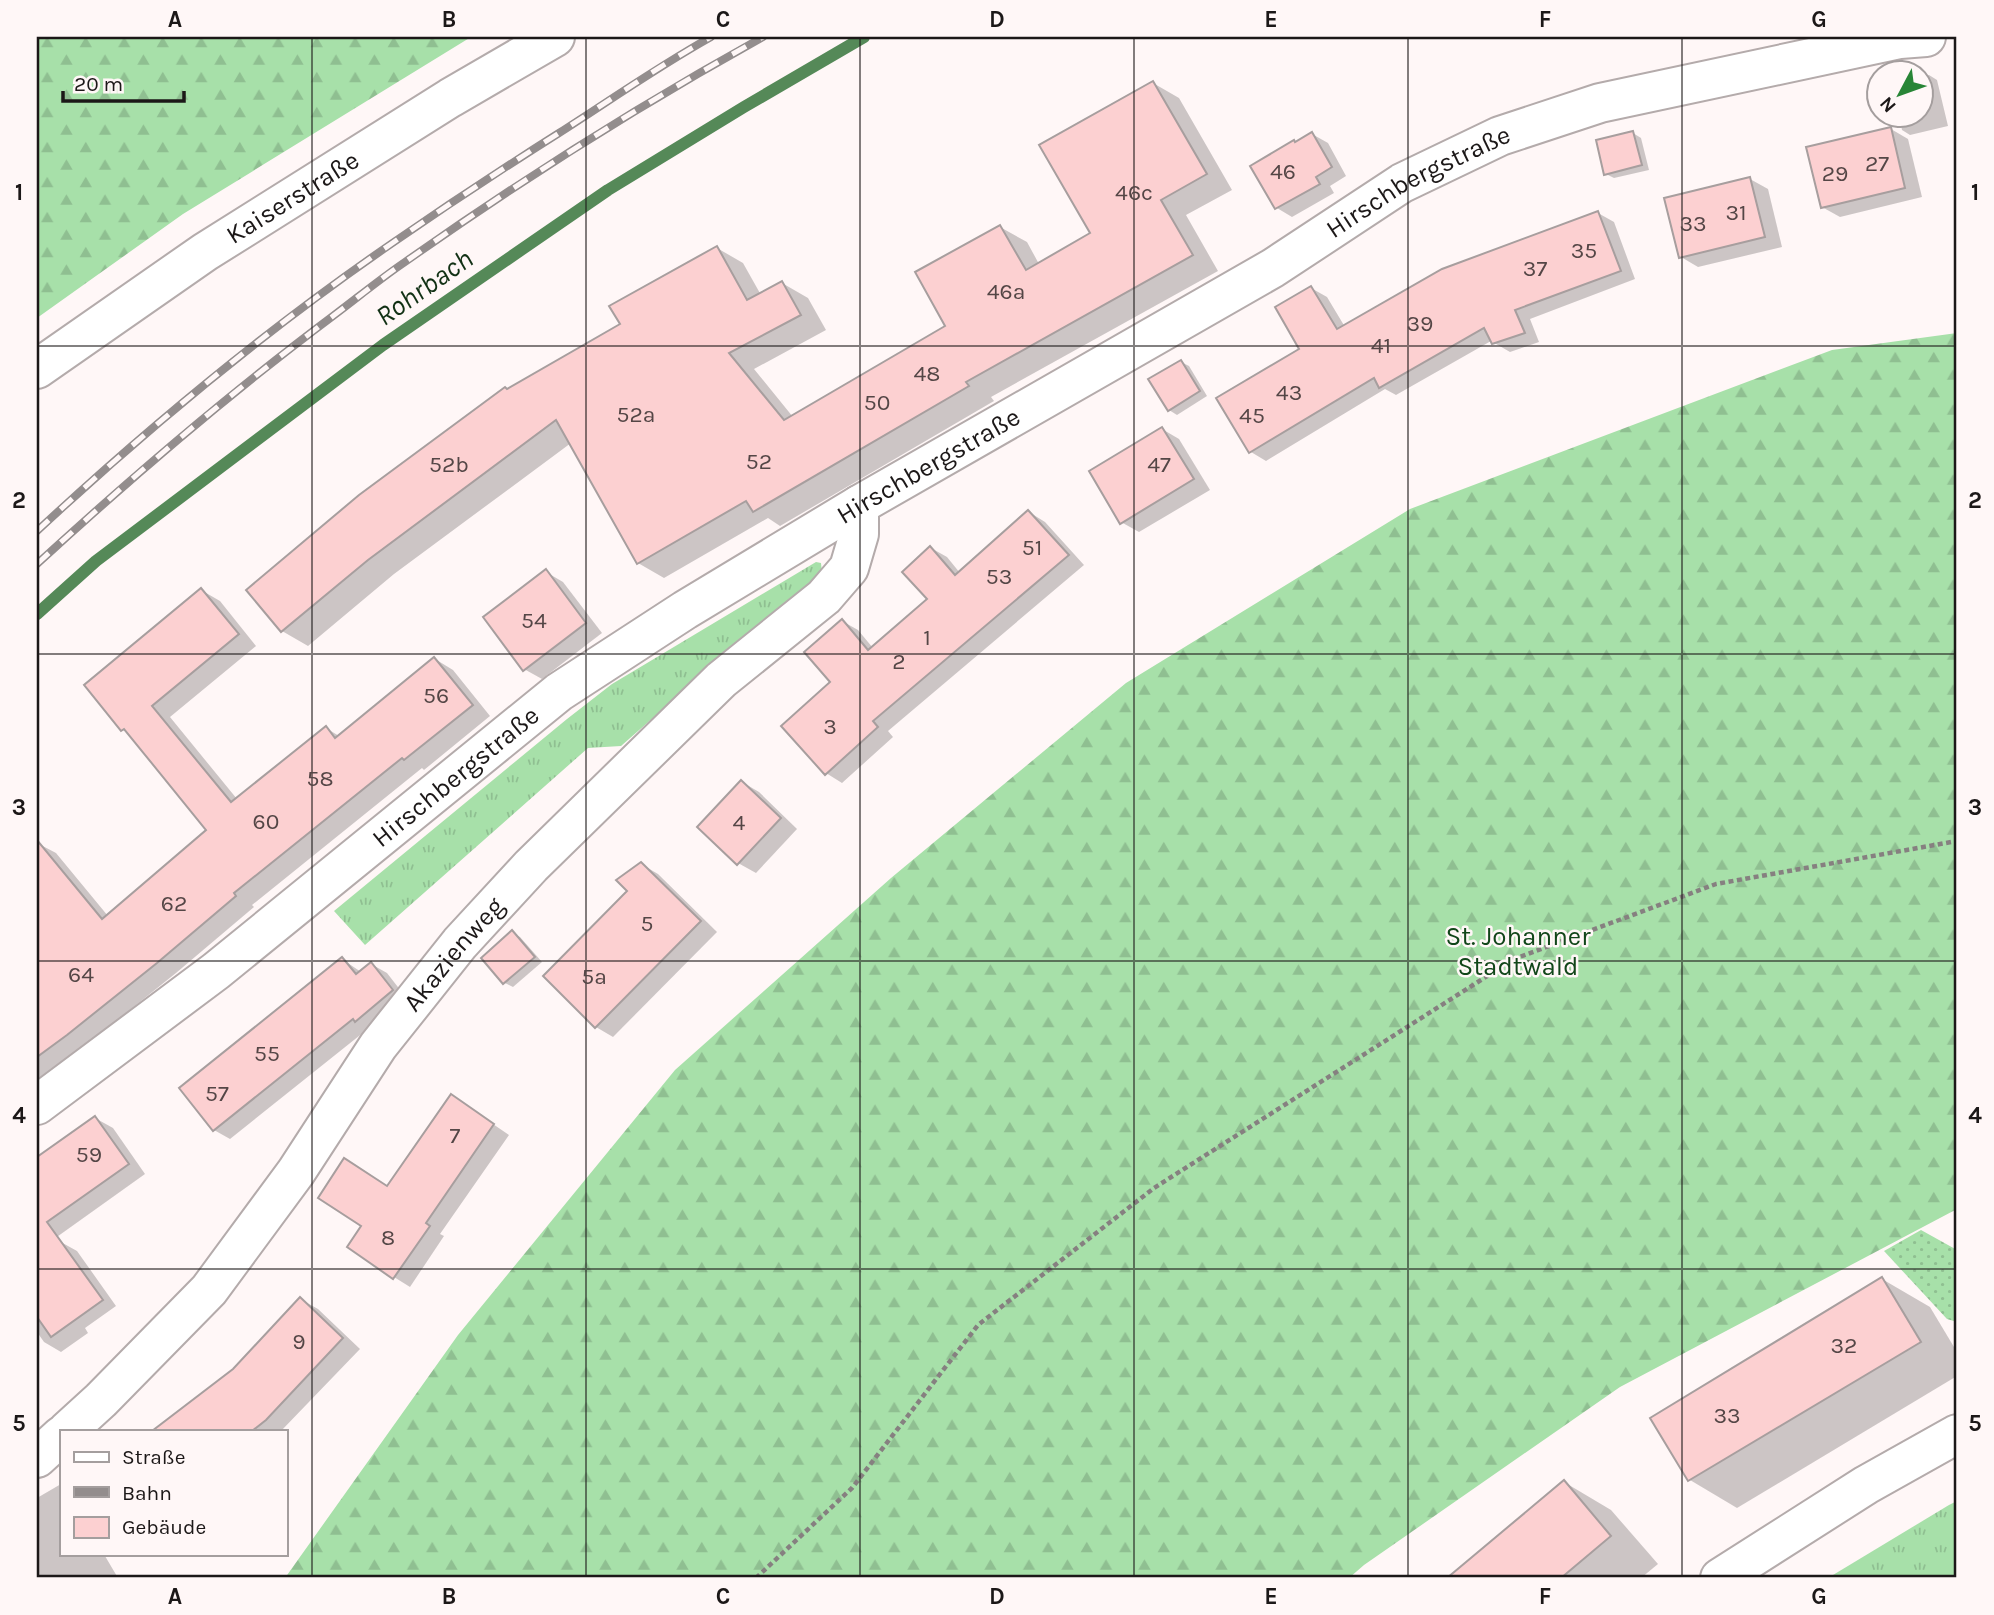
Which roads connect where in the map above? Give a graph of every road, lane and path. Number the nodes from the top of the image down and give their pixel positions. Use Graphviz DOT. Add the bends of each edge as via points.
graph roads {
  1 [pos="555,37"];
  2 [pos="1926,37"];
  3 [pos="37,369"];
  4 [pos="859,506"];
  5 [pos="1957,841"];
  6 [pos="37,1105"];
  7 [pos="67,1430"];
  8 [pos="1957,1434"];
  9 [pos="60,1437"];
  10 [pos="37,1458"];
  11 [pos="756,1578"];
  12 [pos="1720,1578"];
  1 -- 3 [label="street, Kaiserstraße" via="205,252"];
  2 -- 4 [label="street, Hirschbergstraße" via="1600,103 1500,136 1402,183 1273,268"];
  4 -- 6 [label="street, Hirschbergstraße" via="559,692 216,971"];
  4 -- 7 [label="street, Akazienweg" via="859,534 849,568 824,597 721,680 531,866 460,943 378,1046 296,1172 209,1290"];
  5 -- 11 [label="path" via="1716,884 1514,959 1154,1188 978,1325 852,1488"];
  8 -- 12 [label="street" via="1866,1485"];
  9 -- 10 [label="street"];
}
